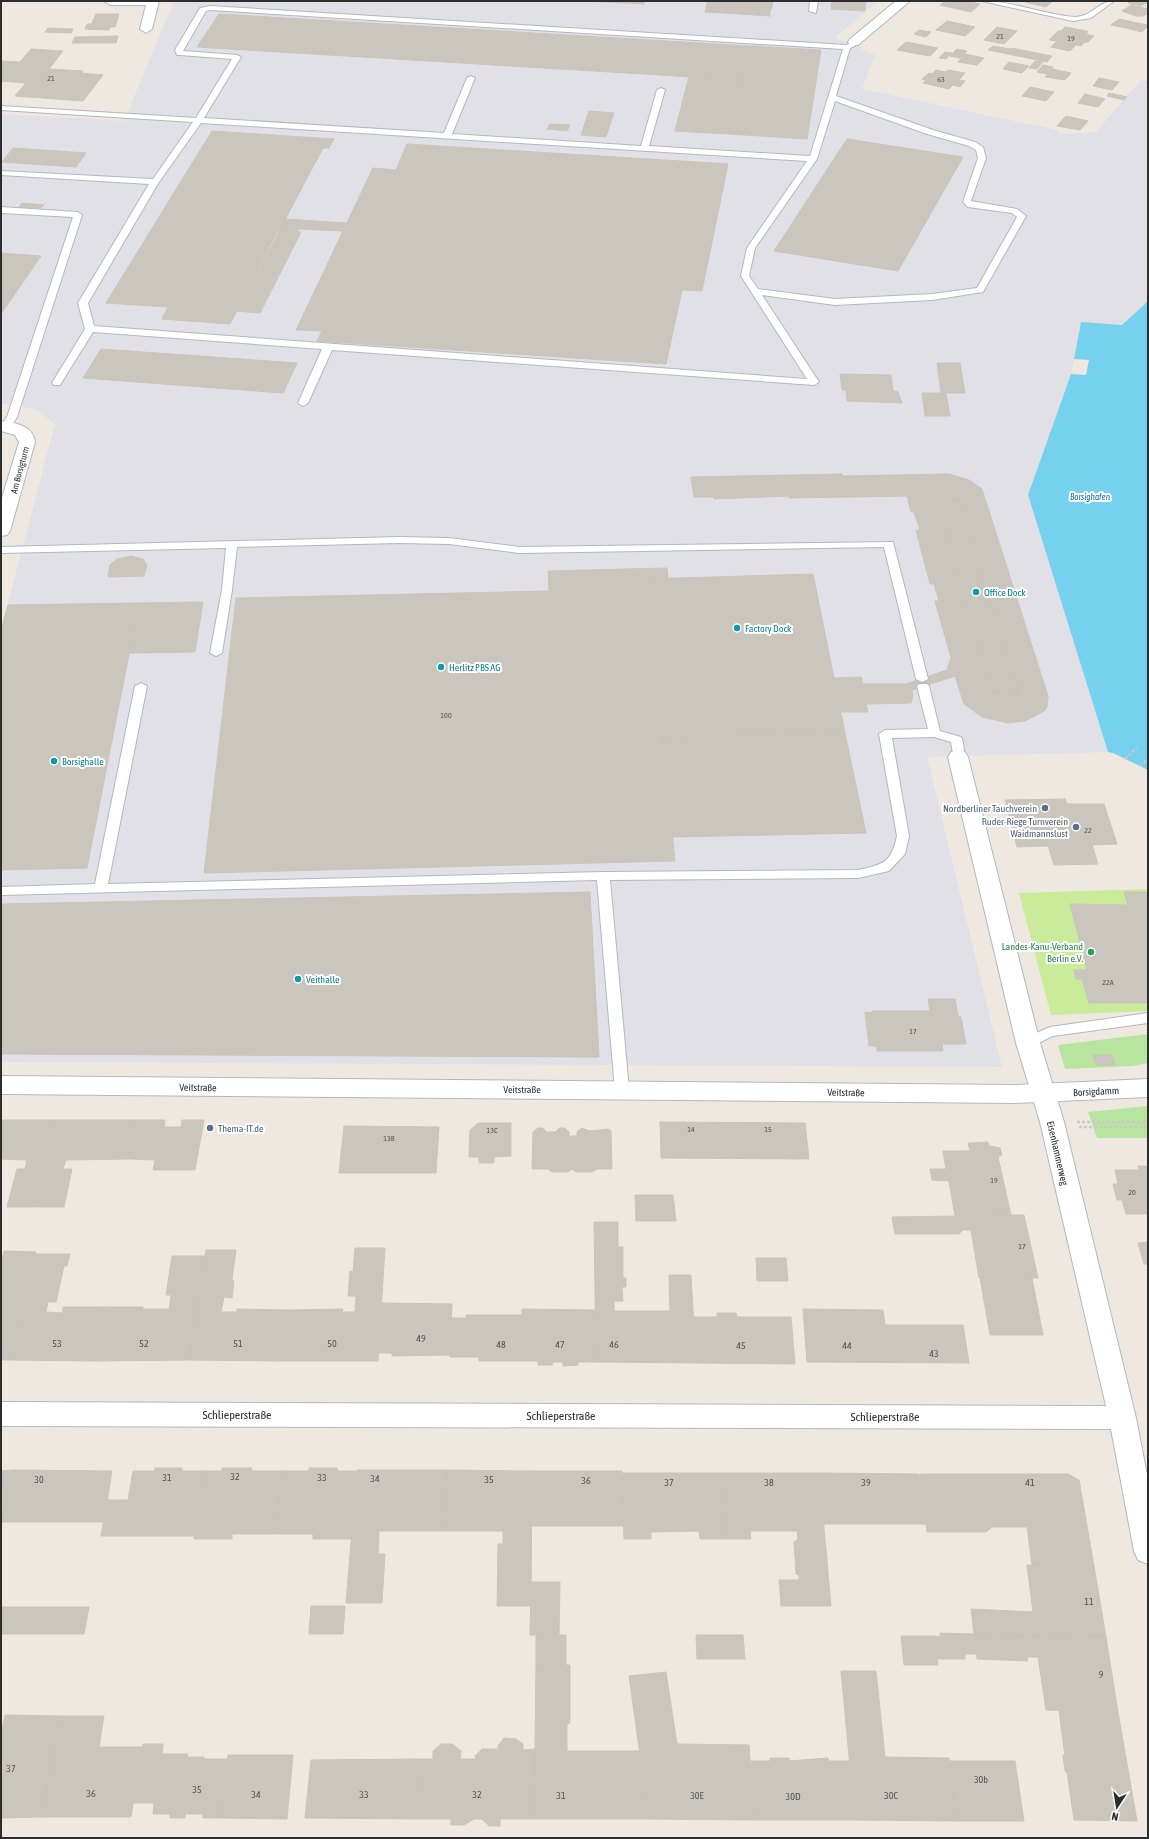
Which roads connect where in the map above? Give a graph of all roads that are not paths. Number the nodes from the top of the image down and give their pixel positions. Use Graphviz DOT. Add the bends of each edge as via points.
graph roads {
  1 [pos="110,1"];
  2 [pos="153,1"];
  3 [pos="814,1"];
  4 [pos="904,1"];
  5 [pos="986,1"];
  6 [pos="1110,1"];
  7 [pos="813,11"];
  8 [pos="146,30"];
  9 [pos="851,44"];
  10 [pos="471,78"];
  11 [pos="661,90"];
  12 [pos="831,97"];
  13 [pos="1,108"];
  14 [pos="199,120"];
  15 [pos="447,136"];
  16 [pos="644,148"];
  17 [pos="813,159"];
  18 [pos="1,173"];
  19 [pos="155,182"];
  20 [pos="1,210"];
  21 [pos="755,291"];
  22 [pos="90,329"];
  23 [pos="328,347"];
  24 [pos="57,383"];
  25 [pos="303,403"];
  26 [pos="4,426"];
  27 [pos="1,531"];
  28 [pos="232,544"];
  29 [pos="1,550"];
  30 [pos="216,653"];
  31 [pos="141,686"];
  32 [pos="935,733"];
  33 [pos="958,756"];
  34 [pos="603,876"];
  35 [pos="101,888"];
  36 [pos="1,890"];
  37 [pos="1148,1018"];
  38 [pos="1028,1043"];
  39 [pos="1,1085"];
  40 [pos="1148,1088"];
  41 [pos="622,1090"];
  42 [pos="1043,1094"];
  43 [pos="1,1414"];
  44 [pos="1122,1418"];
  45 [pos="1148,1552"];
  1 -- 2 [label="street"];
  2 -- 8 [label="street"];
  3 -- 7 [label="lane"];
  4 -- 9 [label="street"];
  5 -- 6 [label="lane" via="1083,20 1092,17"];
  9 -- 12 [label="lane"];
  9 -- 14 [label="lane" via="210,8 203,10 179,50 180,53 237,57"];
  10 -- 15 [label="lane"];
  11 -- 16 [label="lane"];
  12 -- 17 [label="lane"];
  12 -- 21 [label="lane" via="972,144 980,149 982,158 967,202 971,205 1014,211 1022,216 980,290 932,297 835,302"];
  13 -- 14 [label="lane"];
  14 -- 15 [label="lane"];
  14 -- 19 [label="lane"];
  15 -- 16 [label="lane"];
  16 -- 17 [label="lane"];
  17 -- 21 [label="lane" via="751,248 745,276"];
  18 -- 19 [label="lane"];
  19 -- 22 [label="lane" via="83,303"];
  20 -- 26 [label="lane" via="78,215 12,417"];
  21 -- 23 [label="lane" via="814,382"];
  22 -- 23 [label="lane"];
  22 -- 24 [label="lane"];
  23 -- 25 [label="lane"];
  26 -- 27 [label="street, Am Borsigturm" via="22,432 26,435 27,442"];
  28 -- 29 [label="lane"];
  28 -- 30 [label="lane"];
  28 -- 32 [label="lane" via="449,540 519,550 889,544"];
  31 -- 35 [label="lane"];
  32 -- 33 [label="lane" via="957,740"];
  32 -- 34 [label="lane" via="885,734 903,836 899,854 885,868 858,874"];
  33 -- 38 [label="street, Eisenhammerweg"];
  34 -- 35 [label="lane"];
  34 -- 41 [label="lane"];
  35 -- 36 [label="lane"];
  37 -- 38 [label="lane" via="1050,1032"];
  38 -- 42 [label="street, Eisenhammerweg"];
  39 -- 41 [label="street, Veitstraße"];
  40 -- 42 [label="street, Borsigdamm"];
  41 -- 42 [label="street, Veitstraße"];
  42 -- 44 [label="street, Eisenhammerweg" via="1064,1124"];
  43 -- 44 [label="street, Schlieperstraße"];
  44 -- 45 [label="street, Eisenhammerweg"];
}
